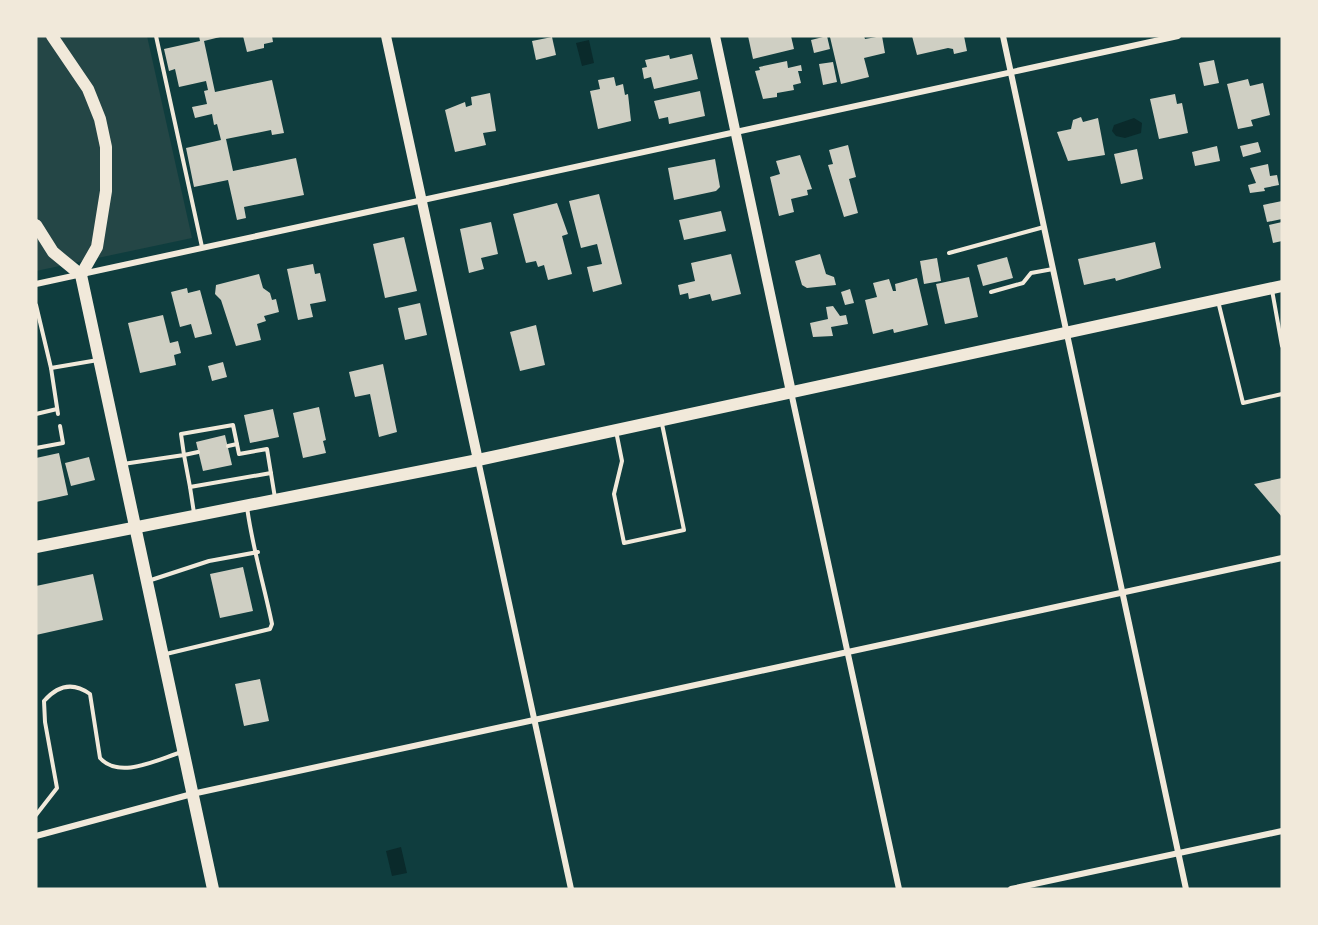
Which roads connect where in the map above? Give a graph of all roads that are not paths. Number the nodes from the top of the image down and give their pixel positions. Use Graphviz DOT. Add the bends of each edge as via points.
graph roads {
  1 [pos="52,36"];
  2 [pos="156,36"];
  3 [pos="386,36"];
  4 [pos="715,36"];
  5 [pos="1003,36"];
  6 [pos="1178,36"];
  7 [pos="1010,72"];
  8 [pos="735,131"];
  9 [pos="422,199"];
  10 [pos="36,225"];
  11 [pos="1044,227"];
  12 [pos="202,247"];
  13 [pos="949,253"];
  14 [pos="1053,269"];
  15 [pos="81,275"];
  16 [pos="36,284"];
  17 [pos="1277,287"];
  18 [pos="991,292"];
  19 [pos="1218,300"];
  20 [pos="36,304"];
  21 [pos="37,315"];
  22 [pos="1066,333"];
  23 [pos="1282,346"];
  24 [pos="99,360"];
  25 [pos="51,368"];
  26 [pos="791,392"];
  27 [pos="1282,394"];
  28 [pos="57,409"];
  29 [pos="36,414"];
  30 [pos="58,414"];
  31 [pos="661,420"];
  32 [pos="60,426"];
  33 [pos="615,430"];
  34 [pos="237,444"];
  35 [pos="228,446"];
  36 [pos="36,448"];
  37 [pos="198,452"];
  38 [pos="184,455"];
  39 [pos="478,460"];
  40 [pos="121,464"];
  41 [pos="271,473"];
  42 [pos="190,487"];
  43 [pos="275,499"];
  44 [pos="247,505"];
  45 [pos="195,514"];
  46 [pos="134,525"];
  47 [pos="36,547"];
  48 [pos="258,552"];
  49 [pos="1282,558"];
  50 [pos="147,581"];
  51 [pos="1122,593"];
  52 [pos="848,653"];
  53 [pos="163,654"];
  54 [pos="534,720"];
  55 [pos="183,752"];
  56 [pos="192,794"];
  57 [pos="36,815"];
  58 [pos="1282,831"];
  59 [pos="36,836"];
  60 [pos="1179,853"];
  61 [pos="213,889"];
  62 [pos="571,889"];
  63 [pos="899,889"];
  64 [pos="1011,889"];
  65 [pos="1186,889"];
  1 -- 15 [label="main road" via="88,89 106,147 106,191 97,247"];
  2 -- 12 [label="lane"];
  3 -- 9 [label="street"];
  4 -- 8 [label="street"];
  5 -- 7 [label="street"];
  6 -- 7 [label="street"];
  7 -- 8 [label="street"];
  7 -- 11 [label="street"];
  8 -- 9 [label="street"];
  8 -- 26 [label="street"];
  9 -- 12 [label="street"];
  9 -- 39 [label="street"];
  10 -- 15 [label="main road" via="53,252"];
  11 -- 13 [label="lane"];
  11 -- 14 [label="street"];
  12 -- 15 [label="street"];
  14 -- 18 [label="lane" via="1031,273 1023,284"];
  14 -- 22 [label="street"];
  15 -- 16 [label="street"];
  15 -- 24 [label="main road"];
  17 -- 19 [label="main road"];
  17 -- 23 [label="lane"];
  19 -- 22 [label="main road"];
  19 -- 27 [label="lane" via="1243,402"];
  20 -- 21 [label="lane"];
  21 -- 25 [label="lane"];
  22 -- 26 [label="main road"];
  22 -- 51 [label="street"];
  24 -- 25 [label="lane"];
  24 -- 40 [label="main road"];
  25 -- 28 [label="lane"];
  26 -- 31 [label="main road"];
  26 -- 52 [label="street"];
  28 -- 29 [label="lane"];
  28 -- 30 [label="lane"];
  31 -- 33 [label="main road"];
  31 -- 33 [label="lane" via="684,530 624,543 614,494 622,460"];
  32 -- 36 [label="lane" via="63,443"];
  33 -- 39 [label="main road"];
  34 -- 35 [label="lane"];
  34 -- 38 [label="lane" via="233,425 181,434"];
  34 -- 41 [label="lane" via="238,454 267,449"];
  37 -- 38 [label="lane"];
  38 -- 40 [label="lane"];
  38 -- 42 [label="lane"];
  39 -- 43 [label="main road"];
  39 -- 54 [label="street"];
  40 -- 46 [label="main road"];
  41 -- 42 [label="lane"];
  41 -- 43 [label="lane"];
  42 -- 45 [label="lane"];
  43 -- 44 [label="main road"];
  44 -- 45 [label="main road"];
  44 -- 48 [label="lane" via="251,537"];
  45 -- 46 [label="main road"];
  46 -- 47 [label="main road"];
  46 -- 50 [label="main road"];
  48 -- 50 [label="lane" via="209,561"];
  48 -- 53 [label="lane" via="270,629"];
  49 -- 51 [label="street"];
  50 -- 53 [label="main road"];
  51 -- 52 [label="street"];
  51 -- 60 [label="street"];
  52 -- 54 [label="street"];
  52 -- 63 [label="street"];
  53 -- 55 [label="main road"];
  54 -- 56 [label="street"];
  54 -- 62 [label="street"];
  55 -- 56 [label="main road"];
  55 -- 57 [label="lane" via="135,767 107,765 100,758 90,694 73,687 54,689 44,701 57,788"];
  56 -- 59 [label="street"];
  56 -- 61 [label="main road"];
  58 -- 60 [label="street"];
  60 -- 64 [label="street"];
  60 -- 65 [label="street"];
}
